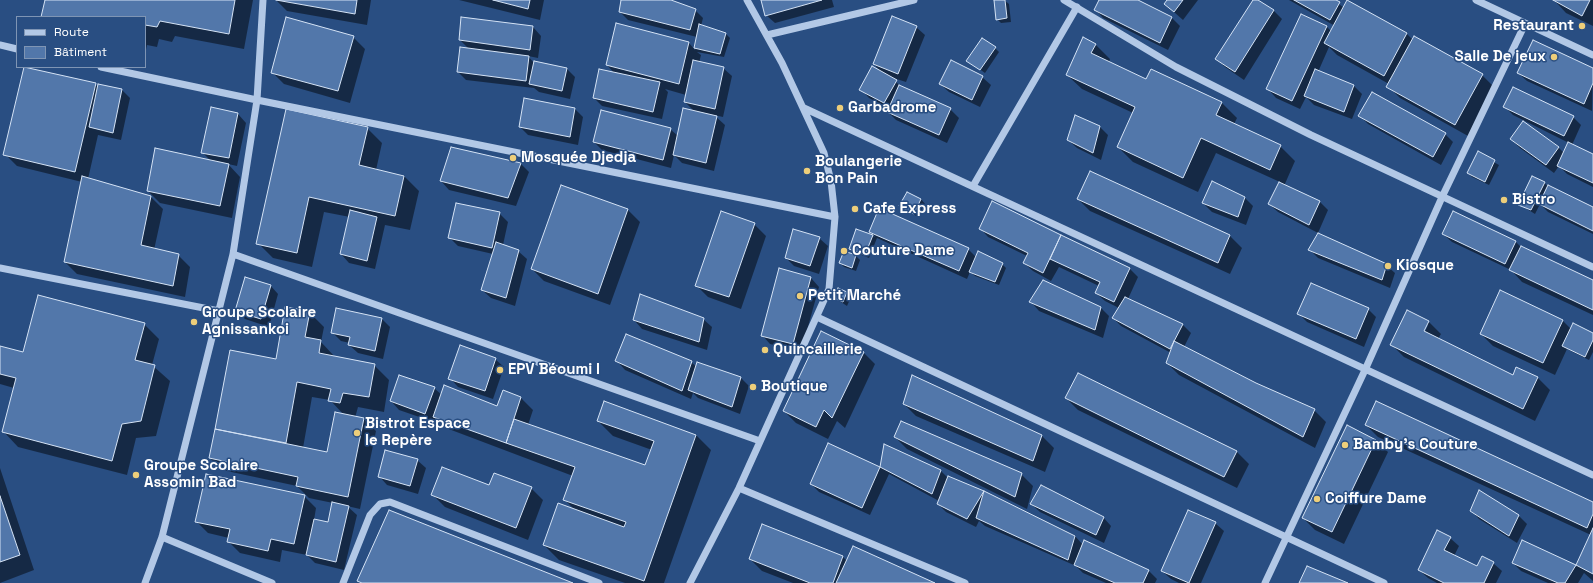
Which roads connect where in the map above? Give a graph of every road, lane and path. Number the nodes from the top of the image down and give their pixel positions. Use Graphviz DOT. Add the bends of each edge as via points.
graph roads {
  1 [pos="263,0"];
  2 [pos="747,0"];
  3 [pos="914,0"];
  4 [pos="1064,0"];
  5 [pos="1476,0"];
  6 [pos="1077,7"];
  7 [pos="1525,24"];
  8 [pos="767,35"];
  9 [pos="0,46"];
  10 [pos="16,49"];
  11 [pos="1593,56"];
  12 [pos="106,68"];
  13 [pos="257,100"];
  14 [pos="804,108"];
  15 [pos="973,186"];
  16 [pos="1443,195"];
  17 [pos="835,217"];
  18 [pos="233,254"];
  19 [pos="1593,267"];
  20 [pos="0,268"];
  21 [pos="219,311"];
  22 [pos="817,317"];
  23 [pos="1365,370"];
  24 [pos="760,441"];
  25 [pos="1593,475"];
  26 [pos="739,488"];
  27 [pos="162,537"];
  28 [pos="1288,537"];
  29 [pos="145,583"];
  30 [pos="272,583"];
  31 [pos="343,583"];
  32 [pos="599,583"];
  33 [pos="690,583"];
  34 [pos="965,583"];
  35 [pos="1265,583"];
  36 [pos="1384,583"];
  1 -- 13 [label="street"];
  2 -- 8 [label="street"];
  3 -- 8 [label="street"];
  4 -- 6 [label="street"];
  5 -- 7 [label="street"];
  6 -- 15 [label="street"];
  6 -- 16 [label="street" via="1176,67 1311,135"];
  7 -- 11 [label="street"];
  7 -- 16 [label="street"];
  8 -- 14 [label="street"];
  9 -- 10 [label="street"];
  12 -- 13 [label="street"];
  13 -- 17 [label="street"];
  13 -- 18 [label="street"];
  14 -- 15 [label="street"];
  14 -- 17 [label="street" via="824,153 831,181"];
  15 -- 23 [label="street"];
  16 -- 19 [label="street"];
  16 -- 23 [label="street"];
  17 -- 22 [label="street" via="829,289"];
  18 -- 21 [label="street"];
  18 -- 24 [label="street"];
  20 -- 21 [label="street"];
  21 -- 27 [label="street"];
  22 -- 24 [label="street"];
  22 -- 28 [label="street"];
  23 -- 25 [label="street"];
  23 -- 28 [label="street"];
  24 -- 26 [label="street"];
  26 -- 33 [label="street"];
  26 -- 34 [label="street"];
  27 -- 29 [label="street"];
  27 -- 30 [label="street"];
  28 -- 35 [label="street"];
  28 -- 36 [label="street"];
  31 -- 32 [label="street" via="370,515 380,504 390,502"];
}
